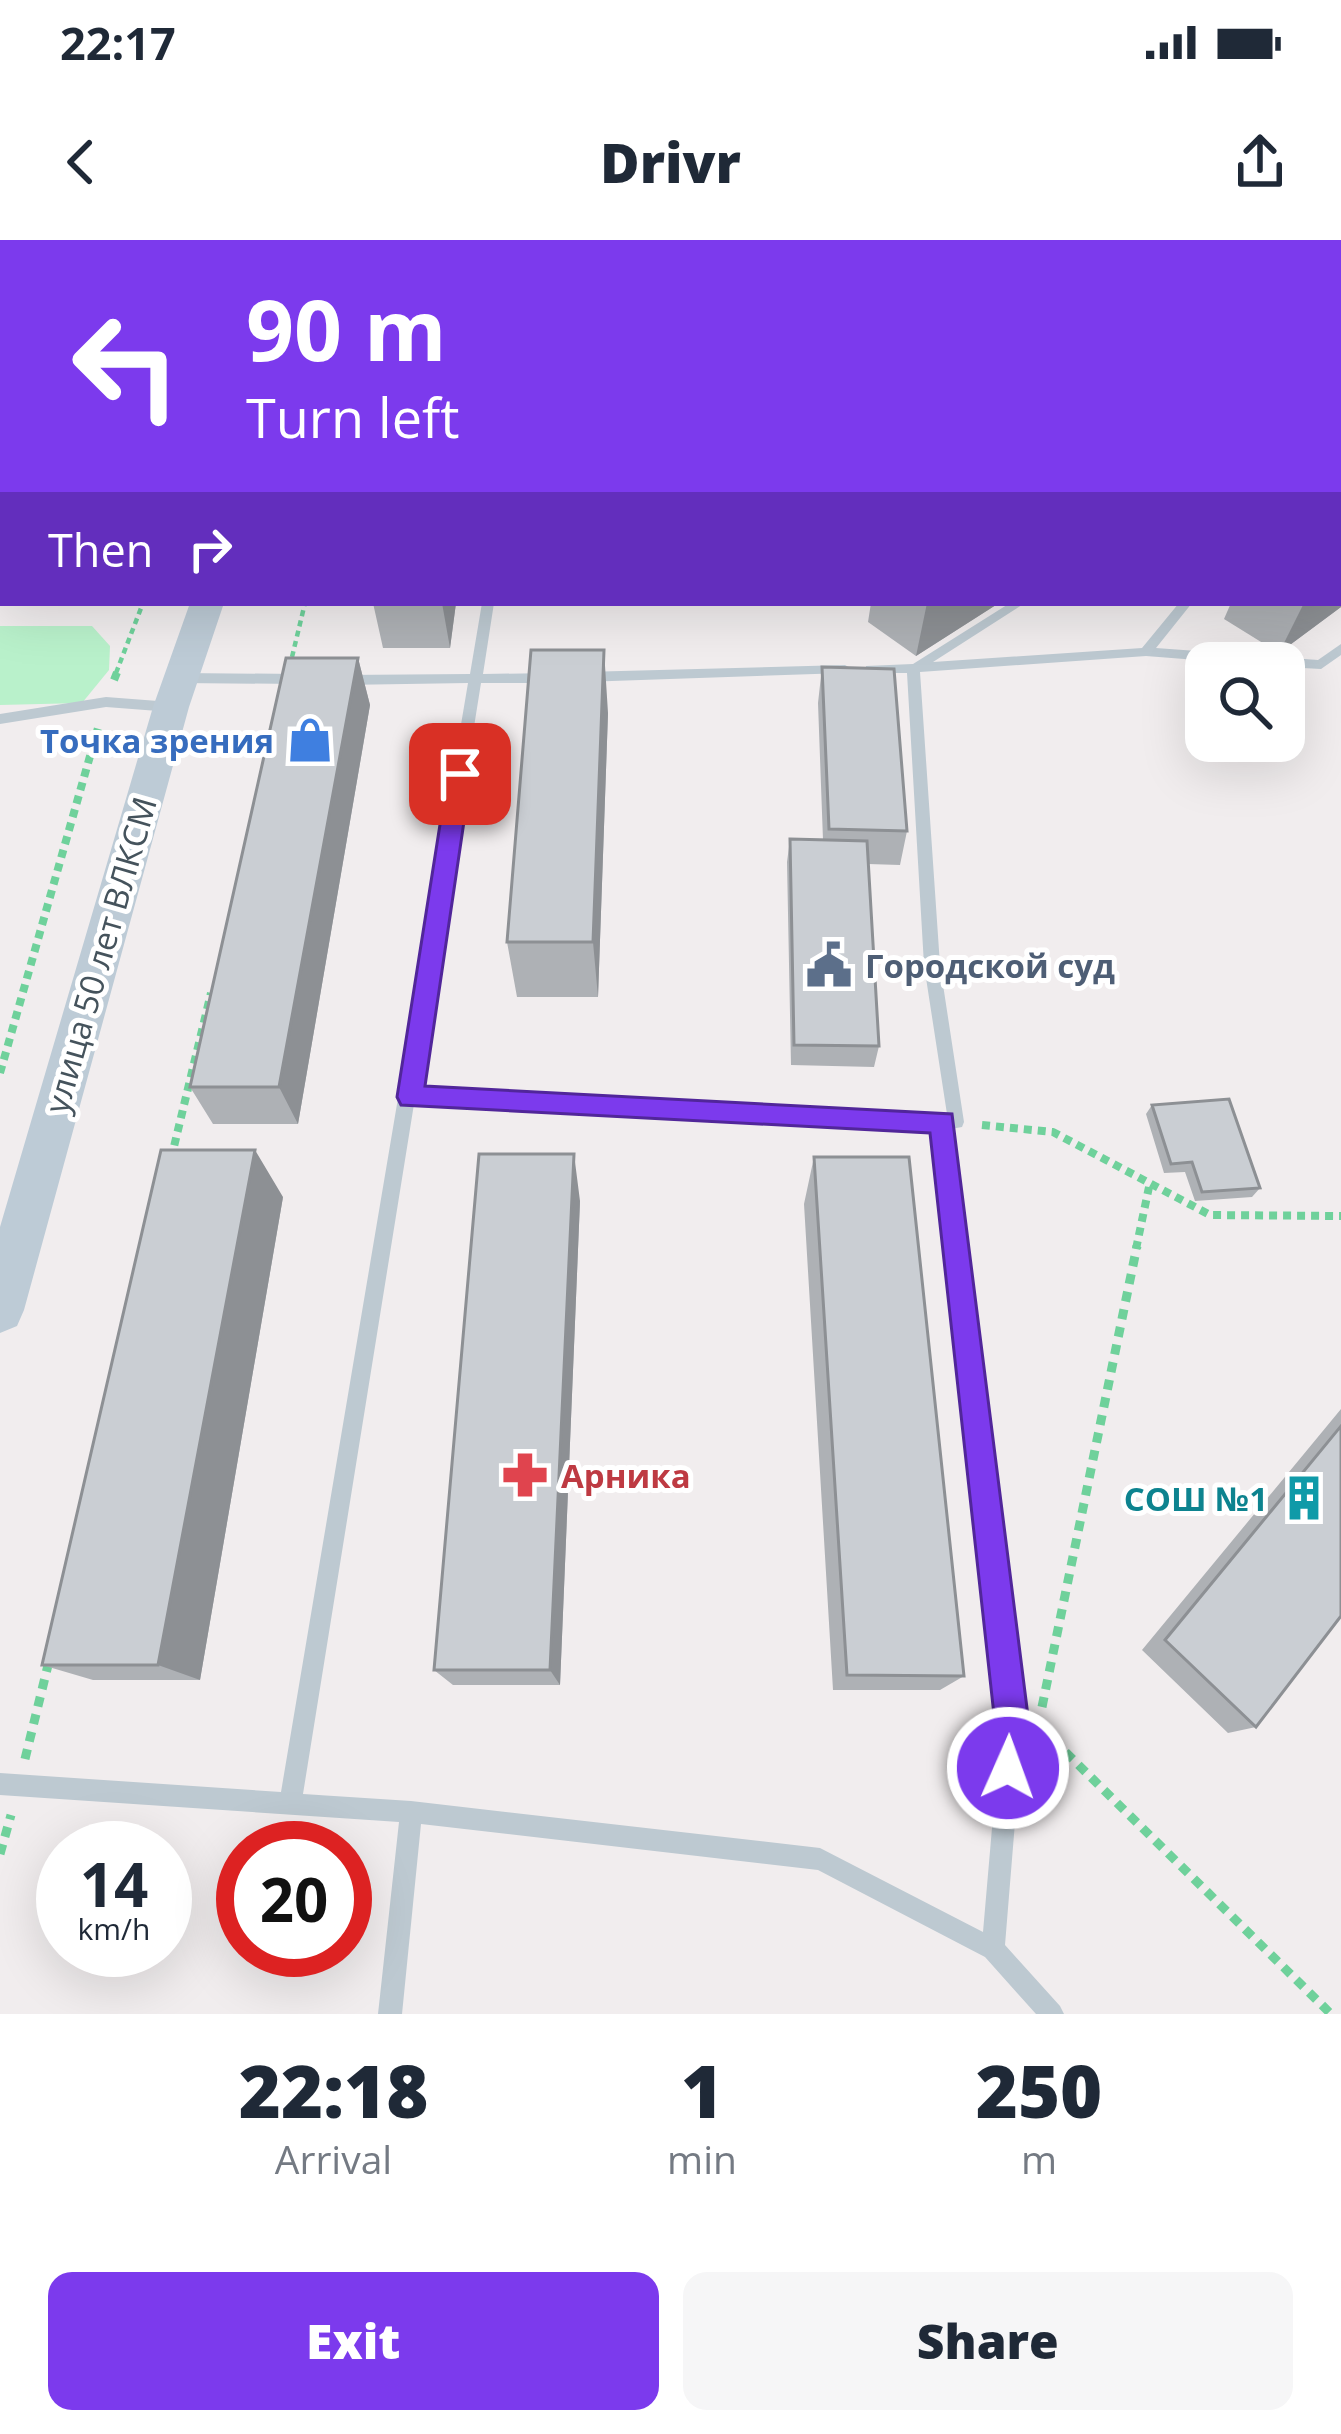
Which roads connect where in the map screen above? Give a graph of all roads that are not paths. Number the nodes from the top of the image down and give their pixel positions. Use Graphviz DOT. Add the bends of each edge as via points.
graph roads {
  1 [pos="206,606"];
  2 [pos="487,606"];
  3 [pos="1014,606"];
  4 [pos="1184,606"];
  5 [pos="1341,649"];
  6 [pos="1146,652"];
  7 [pos="913,668"];
  8 [pos="474,682"];
  9 [pos="175,693"];
  10 [pos="0,719"];
  11 [pos="410,1097"];
  12 [pos="949,1122"];
  13 [pos="0,1310"];
  14 [pos="9,1784"];
  15 [pos="290,1805"];
  16 [pos="411,1812"];
  17 [pos="993,1949"];
  18 [pos="390,2014"];
  19 [pos="1052,2014"];
  1 -- 9 [label="street, улица 50 лет ВЛКСМ"];
  2 -- 8 [label="lane"];
  3 -- 7 [label="lane"];
  4 -- 6 [label="lane"];
  5 -- 6 [label="lane" via="1321,665"];
  6 -- 7 [label="lane"];
  7 -- 8 [label="lane"];
  7 -- 12 [label="lane"];
  8 -- 9 [label="lane"];
  8 -- 11 [label="lane"];
  9 -- 10 [label="lane"];
  9 -- 13 [label="street, улица 50 лет ВЛКСМ"];
  11 -- 12 [label="lane"];
  11 -- 15 [label="lane"];
  12 -- 17 [label="lane" via="1012,1724"];
  14 -- 15 [label="lane"];
  15 -- 16 [label="lane"];
  16 -- 17 [label="lane" via="820,1859"];
  16 -- 18 [label="lane"];
  17 -- 19 [label="lane"];
}
